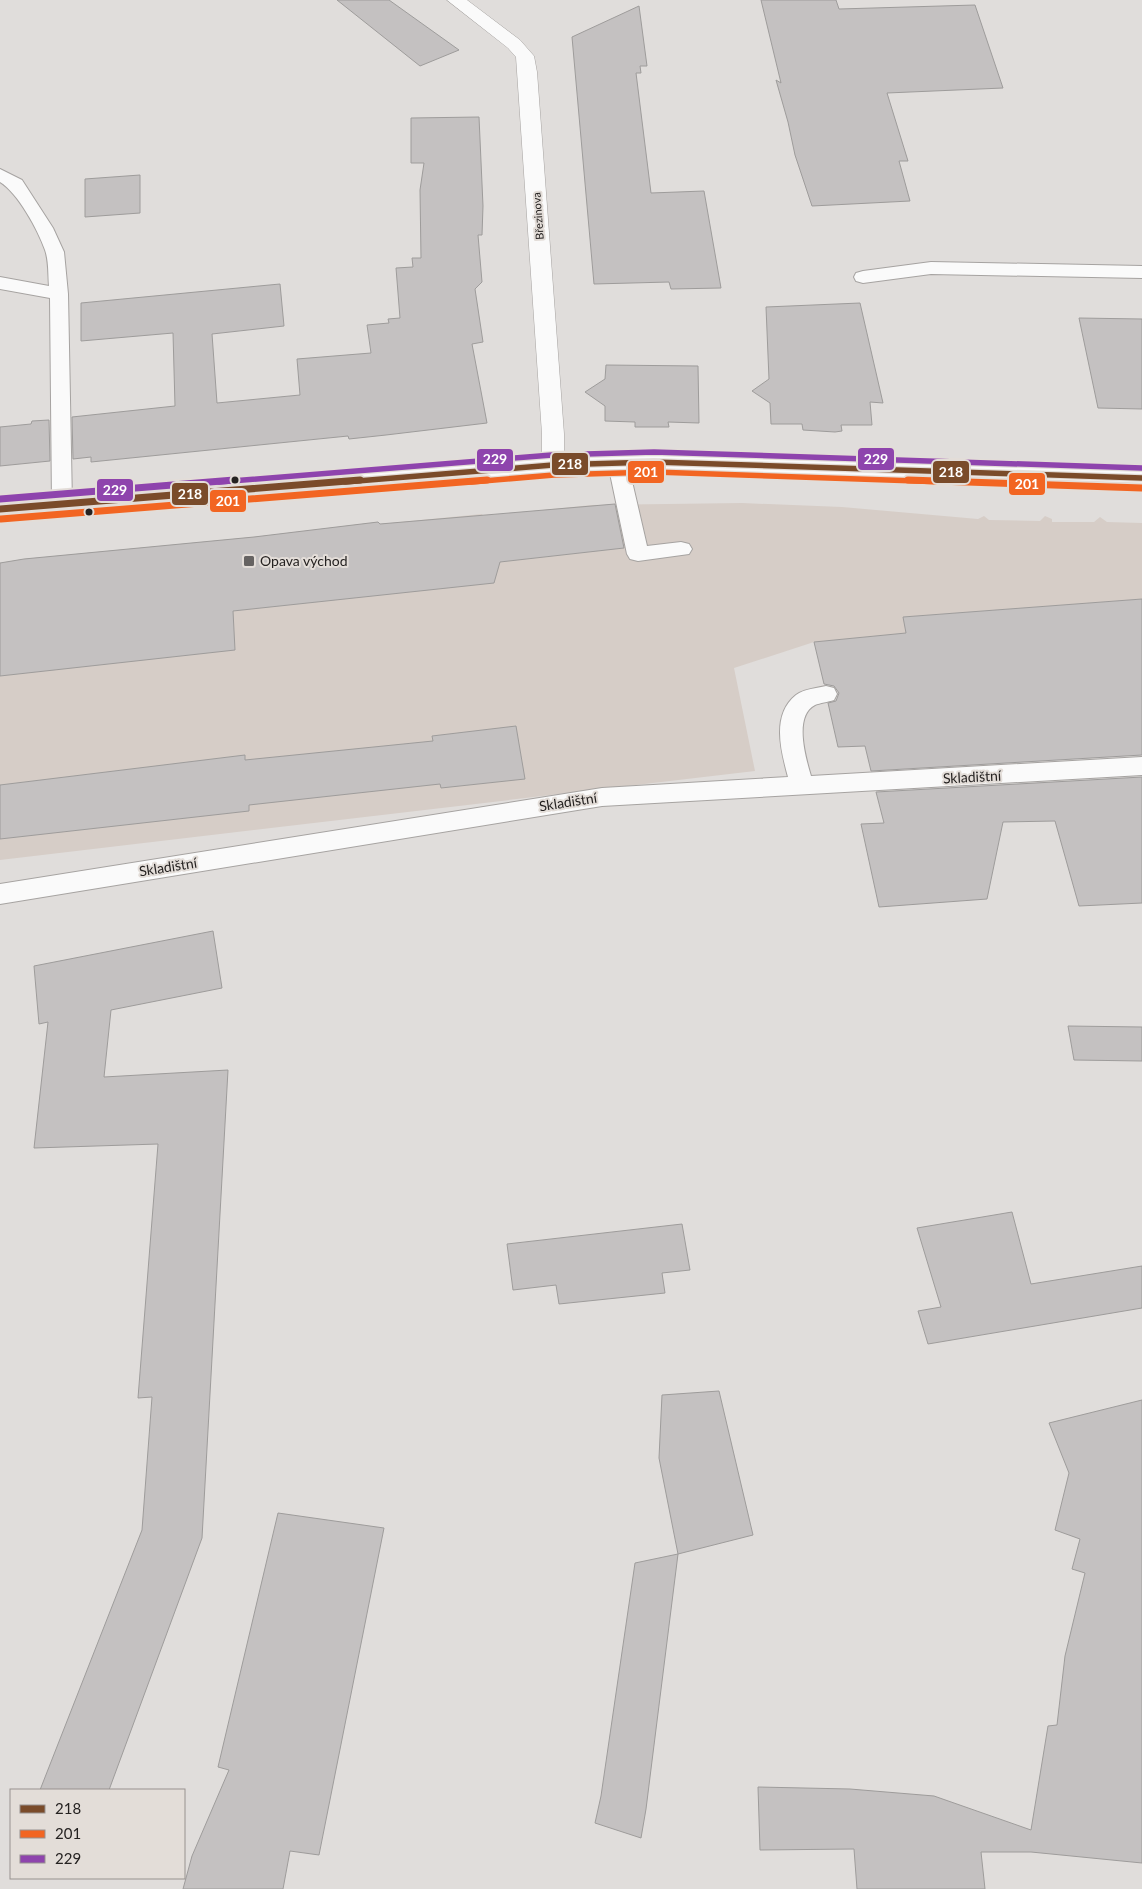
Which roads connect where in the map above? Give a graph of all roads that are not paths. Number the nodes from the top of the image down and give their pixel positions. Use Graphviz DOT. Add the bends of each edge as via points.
graph roads {
  1 [pos="456,0"];
  2 [pos="0,174"];
  3 [pos="1142,272"];
  4 [pos="862,277"];
  5 [pos="0,283"];
  6 [pos="59,294"];
  7 [pos="618,464"];
  8 [pos="553,465"];
  9 [pos="1142,478"];
  10 [pos="62,504"];
  11 [pos="0,508"];
  12 [pos="681,549"];
  13 [pos="826,694"];
  14 [pos="1142,766"];
  15 [pos="802,787"];
  16 [pos="0,894"];
  1 -- 8 [label="main road, Březinova" via="525,56"];
  2 -- 6 [label="lane" via="16,184 51,239 57,261"];
  3 -- 4 [label="lane" via="931,268"];
  5 -- 6 [label="lane"];
  6 -- 10 [label="lane"];
  7 -- 8 [label="main road"];
  7 -- 9 [label="main road" via="654,462"];
  7 -- 12 [label="lane" via="638,554"];
  8 -- 10 [label="main road"];
  10 -- 11 [label="main road"];
  13 -- 15 [label="lane" via="804,701 794,713 790,731"];
  14 -- 15 [label="lane, Skladištní"];
  15 -- 16 [label="lane, Skladištní" via="602,797"];
}
